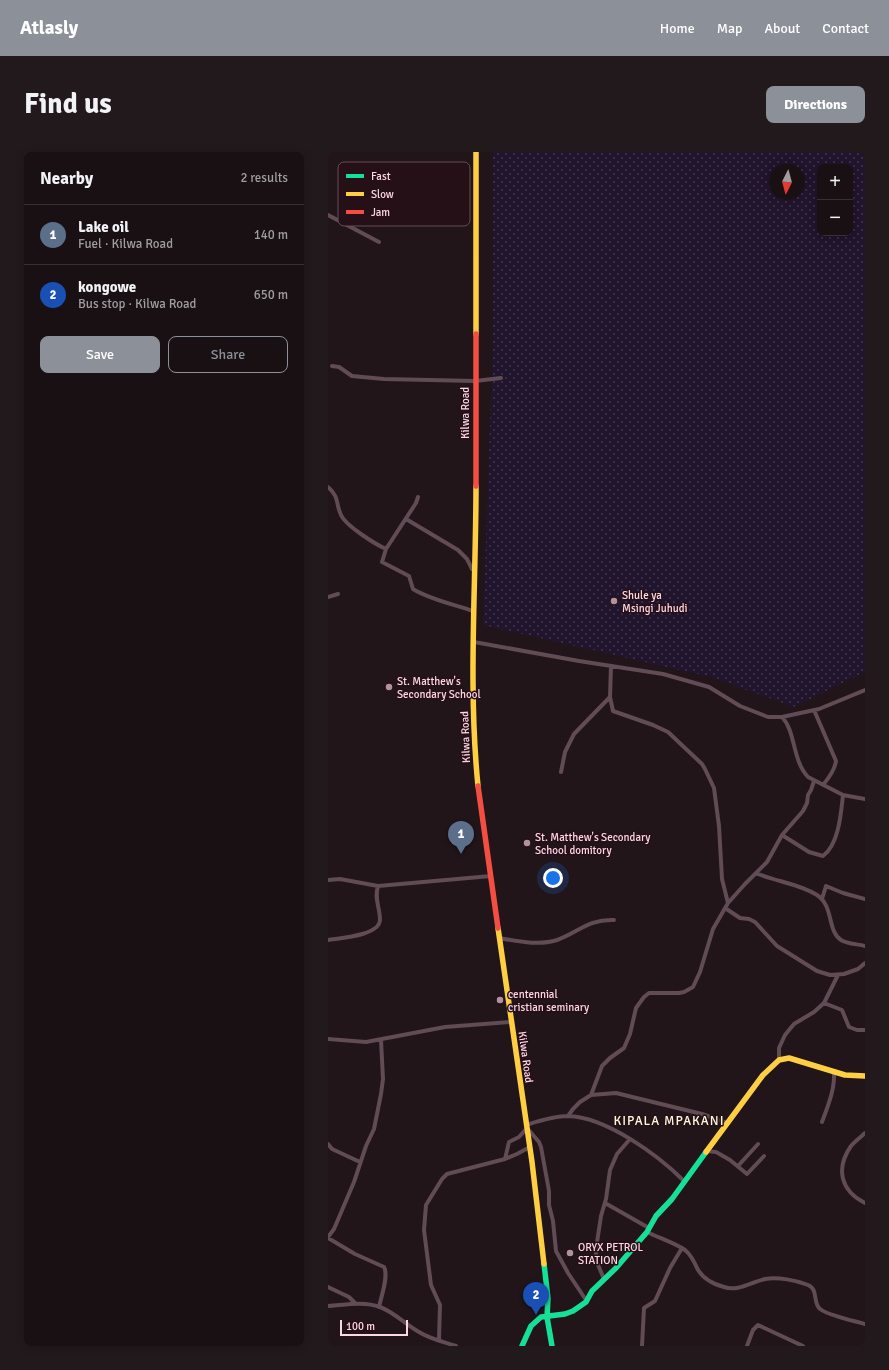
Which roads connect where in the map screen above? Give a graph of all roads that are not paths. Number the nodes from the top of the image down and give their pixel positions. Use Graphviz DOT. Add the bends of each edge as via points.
graph roads {
  1 [pos="476,152"];
  2 [pos="328,215"];
  3 [pos="338,220"];
  4 [pos="349,226"];
  5 [pos="379,242"];
  6 [pos="332,366"];
  7 [pos="501,378"];
  8 [pos="476,381"];
  9 [pos="328,487"];
  10 [pos="418,497"];
  11 [pos="406,519"];
  12 [pos="386,549"];
  13 [pos="475,575"];
  14 [pos="338,594"];
  15 [pos="328,598"];
  16 [pos="473,611"];
  17 [pos="474,642"];
  18 [pos="611,666"];
  19 [pos="865,690"];
  20 [pos="610,697"];
  21 [pos="814,710"];
  22 [pos="782,717"];
  23 [pos="561,772"];
  24 [pos="814,781"];
  25 [pos="823,785"];
  26 [pos="843,795"];
  27 [pos="865,799"];
  28 [pos="782,835"];
  29 [pos="756,873"];
  30 [pos="491,876"];
  31 [pos="328,880"];
  32 [pos="378,886"];
  33 [pos="822,899"];
  34 [pos="865,899"];
  35 [pos="728,903"];
  36 [pos="725,908"];
  37 [pos="614,920"];
  38 [pos="499,938"];
  39 [pos="328,940"];
  40 [pos="865,946"];
  41 [pos="865,962"];
  42 [pos="838,975"];
  43 [pos="824,1003"];
  44 [pos="511,1022"];
  45 [pos="865,1030"];
  46 [pos="328,1039"];
  47 [pos="381,1040"];
  48 [pos="780,1060"];
  49 [pos="834,1072"];
  50 [pos="865,1076"];
  51 [pos="591,1095"];
  52 [pos="568,1116"];
  53 [pos="822,1122"];
  54 [pos="727,1123"];
  55 [pos="526,1126"];
  56 [pos="865,1133"];
  57 [pos="630,1139"];
  58 [pos="328,1144"];
  59 [pos="758,1144"];
  60 [pos="530,1147"];
  61 [pos="707,1151"];
  62 [pos="764,1156"];
  63 [pos="505,1159"];
  64 [pos="360,1162"];
  65 [pos="738,1166"];
  66 [pos="684,1181"];
  67 [pos="605,1203"];
  68 [pos="865,1203"];
  69 [pos="648,1230"];
  70 [pos="328,1237"];
  71 [pos="682,1248"];
  72 [pos="604,1279"];
  73 [pos="328,1287"];
  74 [pos="586,1300"];
  75 [pos="356,1304"];
  76 [pos="328,1306"];
  77 [pos="380,1307"];
  78 [pos="547,1317"];
  79 [pos="865,1324"];
  80 [pos="440,1341"];
  81 [pos="456,1346"];
  82 [pos="522,1346"];
  83 [pos="552,1346"];
  84 [pos="642,1346"];
  85 [pos="746,1346"];
  86 [pos="803,1346"];
  1 -- 8 [label="main road, Kilwa Road"];
  2 -- 3 [label="street"];
  4 -- 5 [label="street"];
  6 -- 8 [label="street" via="358,377"];
  7 -- 8 [label="street"];
  8 -- 13 [label="main road, Kilwa Road"];
  9 -- 12 [label="street" via="336,495 342,518 366,538"];
  10 -- 11 [label="street"];
  11 -- 12 [label="street"];
  11 -- 13 [label="street" via="462,553"];
  12 -- 16 [label="street" via="383,563 409,576 412,589 440,602"];
  13 -- 16 [label="main road, Kilwa Road"];
  14 -- 15 [label="street"];
  16 -- 17 [label="main road, Kilwa Road"];
  17 -- 18 [label="street"];
  17 -- 30 [label="main road, Kilwa Road" via="474,750"];
  18 -- 20 [label="street"];
  18 -- 22 [label="street" via="688,680 714,689 754,712 768,717"];
  19 -- 21 [label="street"];
  20 -- 23 [label="street" via="574,734 565,752"];
  20 -- 35 [label="street" via="613,711 668,732 702,764 707,772 714,788 722,879"];
  21 -- 22 [label="street"];
  21 -- 25 [label="street" via="836,761 828,780"];
  22 -- 24 [label="street" via="788,722 794,751 804,772"];
  24 -- 25 [label="street"];
  24 -- 28 [label="street" via="803,811"];
  25 -- 26 [label="street"];
  26 -- 27 [label="street"];
  26 -- 28 [label="street" via="834,841 824,856 813,854"];
  28 -- 29 [label="street" via="767,862"];
  29 -- 33 [label="street" via="795,884"];
  29 -- 35 [label="street"];
  30 -- 32 [label="street"];
  30 -- 38 [label="main road, Kilwa Road"];
  31 -- 32 [label="street" via="340,879"];
  32 -- 39 [label="street" via="376,896 379,924 362,935"];
  33 -- 34 [label="street" via="826,886"];
  33 -- 40 [label="street" via="828,909 834,932 840,940"];
  35 -- 36 [label="street"];
  36 -- 42 [label="street" via="740,918 755,922 777,946 805,964 824,974"];
  36 -- 51 [label="street" via="710,935 700,972 693,986 684,992 649,993 644,997 636,1008 624,1048 602,1066"];
  37 -- 38 [label="street" via="599,920 564,937 544,942"];
  38 -- 44 [label="main road, Kilwa Road"];
  41 -- 42 [label="street" via="854,971"];
  42 -- 43 [label="street"];
  43 -- 45 [label="street" via="842,1010 849,1027"];
  43 -- 48 [label="street" via="789,1029 779,1048"];
  44 -- 47 [label="street" via="445,1027"];
  44 -- 55 [label="main road, Kilwa Road"];
  46 -- 47 [label="street" via="366,1042"];
  47 -- 64 [label="street" via="382,1094 374,1129"];
  48 -- 49 [label="main road" via="789,1058"];
  48 -- 54 [label="main road" via="763,1075"];
  49 -- 50 [label="main road"];
  49 -- 53 [label="street" via="835,1080"];
  51 -- 52 [label="street" via="577,1105"];
  51 -- 54 [label="street" via="622,1094 702,1114"];
  52 -- 55 [label="street"];
  52 -- 57 [label="street" via="596,1122"];
  54 -- 61 [label="main road"];
  55 -- 60 [label="main road, Kilwa Road"];
  55 -- 63 [label="street" via="518,1137 509,1142"];
  55 -- 74 [label="street" via="541,1147 556,1251"];
  56 -- 68 [label="street" via="852,1145 842,1169 845,1187"];
  57 -- 66 [label="street"];
  57 -- 67 [label="street" via="611,1166"];
  58 -- 64 [label="street" via="332,1149"];
  59 -- 65 [label="street"];
  60 -- 63 [label="street"];
  60 -- 78 [label="main road, Kilwa Road" via="548,1298"];
  61 -- 65 [label="street" via="716,1152"];
  61 -- 66 [label="main road"];
  62 -- 65 [label="street" via="749,1174"];
  63 -- 80 [label="street" via="447,1174 426,1205 424,1239 431,1285 440,1305"];
  64 -- 70 [label="street" via="334,1229"];
  66 -- 69 [label="main road"];
  67 -- 69 [label="street"];
  67 -- 72 [label="street" via="596,1249 596,1260"];
  69 -- 71 [label="street"];
  69 -- 72 [label="main road"];
  70 -- 77 [label="street" via="355,1254 384,1267 386,1277"];
  71 -- 79 [label="street" via="693,1258 701,1274 725,1288 778,1279 808,1285 814,1290 820,1309 830,1315"];
  71 -- 84 [label="street" via="655,1301 644,1308"];
  72 -- 74 [label="main road"];
  73 -- 75 [label="street" via="349,1297"];
  74 -- 78 [label="main road" via="573,1311"];
  75 -- 76 [label="street"];
  75 -- 77 [label="street"];
  77 -- 80 [label="street" via="420,1333"];
  78 -- 82 [label="main road" via="541,1317 531,1326"];
  78 -- 83 [label="main road, Kilwa Road"];
  80 -- 81 [label="street"];
  85 -- 86 [label="street" via="758,1325"];
}
